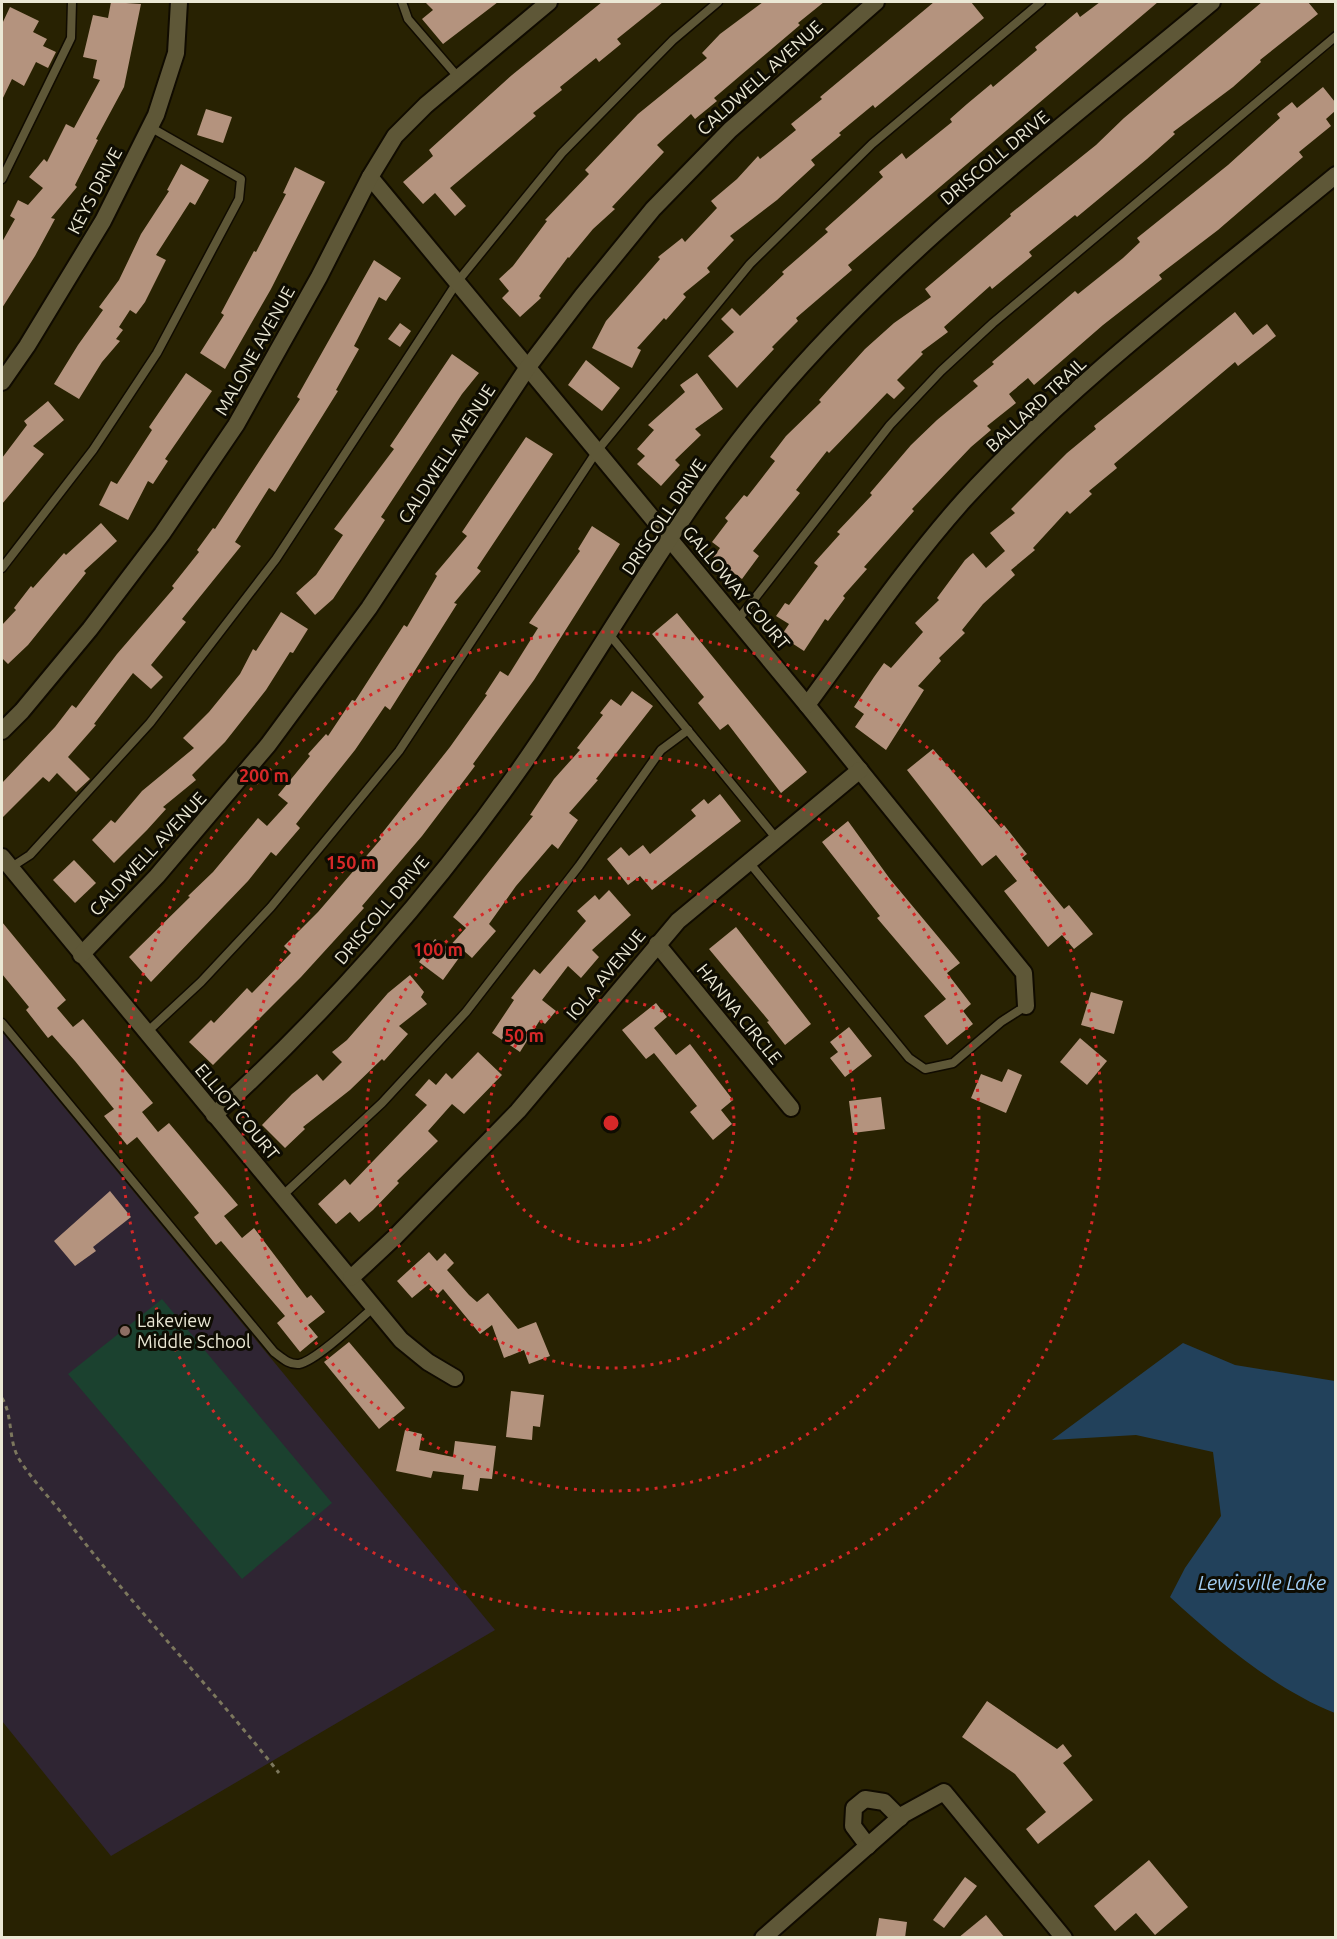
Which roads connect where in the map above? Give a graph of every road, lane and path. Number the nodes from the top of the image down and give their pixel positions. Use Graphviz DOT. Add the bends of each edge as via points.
graph roads {
  1 [pos="72,2"];
  2 [pos="179,2"];
  3 [pos="402,2"];
  4 [pos="549,2"];
  5 [pos="718,2"];
  6 [pos="876,2"];
  7 [pos="1041,2"];
  8 [pos="1212,2"];
  9 [pos="1335,36"];
  10 [pos="458,77"];
  11 [pos="150,127"];
  12 [pos="1335,175"];
  13 [pos="370,177"];
  14 [pos="2,179"];
  15 [pos="458,281"];
  16 [pos="528,367"];
  17 [pos="2,382"];
  18 [pos="597,452"];
  19 [pos="670,539"];
  20 [pos="2,568"];
  21 [pos="737,621"];
  22 [pos="609,634"];
  23 [pos="807,705"];
  24 [pos="687,730"];
  25 [pos="2,731"];
  26 [pos="860,770"];
  27 [pos="776,838"];
  28 [pos="748,861"];
  29 [pos="6,863"];
  30 [pos="657,944"];
  31 [pos="81,955"];
  32 [pos="1026,1006"];
  33 [pos="2,1023"];
  34 [pos="146,1033"];
  35 [pos="791,1108"];
  36 [pos="214,1115"];
  37 [pos="282,1196"];
  38 [pos="351,1278"];
  39 [pos="374,1307"];
  40 [pos="455,1378"];
  41 [pos="2,1398"];
  42 [pos="279,1773"];
  43 [pos="900,1818"];
  44 [pos="868,1846"];
  45 [pos="763,1938"];
  46 [pos="1064,1938"];
  1 -- 14 [label="lane" via="72,38"];
  2 -- 11 [label="street, KEYS DRIVE" via="176,53"];
  3 -- 10 [label="lane" via="408,19"];
  4 -- 10 [label="street, MALONE AVENUE"];
  5 -- 15 [label="lane" via="673,40 570,145"];
  6 -- 16 [label="street, CALDWELL AVENUE" via="730,130 653,209"];
  7 -- 18 [label="lane" via="872,144 750,264"];
  8 -- 19 [label="street, DRISCOLL DRIVE" via="929,239 875,291 769,403"];
  9 -- 21 [label="lane" via="941,371 890,425"];
  10 -- 13 [label="street, MALONE AVENUE" via="395,136"];
  11 -- 17 [label="street, KEYS DRIVE" via="103,221"];
  11 -- 20 [label="lane" via="241,179 239,199 157,352 93,450"];
  12 -- 23 [label="street, BALLARD TRAIL" via="1091,380 965,500 908,567"];
  13 -- 15 [label="street, GALLOWAY COURT"];
  13 -- 25 [label="street, MALONE AVENUE" via="236,425 162,534 90,628"];
  15 -- 16 [label="street, GALLOWAY COURT"];
  15 -- 29 [label="lane" via="276,559 205,654 150,723 30,855"];
  16 -- 18 [label="street, GALLOWAY COURT"];
  16 -- 31 [label="street, CALDWELL AVENUE" via="369,608 268,745 157,876"];
  18 -- 19 [label="street, GALLOWAY COURT"];
  18 -- 34 [label="lane" via="399,751 271,907 201,982"];
  19 -- 21 [label="street, GALLOWAY COURT"];
  19 -- 22 [label="street, DRISCOLL DRIVE"];
  21 -- 23 [label="street, GALLOWAY COURT"];
  22 -- 24 [label="lane"];
  22 -- 36 [label="street, DRISCOLL DRIVE" via="518,770 440,873 327,1005"];
  23 -- 26 [label="street, GALLOWAY COURT"];
  24 -- 27 [label="lane"];
  24 -- 37 [label="lane" via="661,750 579,866 466,1012 382,1103"];
  26 -- 27 [label="street, IOLA AVENUE"];
  26 -- 32 [label="street, GALLOWAY COURT" via="1024,973"];
  27 -- 28 [label="street, IOLA AVENUE"];
  28 -- 30 [label="street, IOLA AVENUE"];
  28 -- 32 [label="lane" via="909,1058 925,1069 953,1064 1001,1022"];
  29 -- 31 [label="street, ELLIOT COURT"];
  30 -- 35 [label="street, HANNA CIRCLE"];
  30 -- 38 [label="street, IOLA AVENUE" via="518,1111"];
  31 -- 34 [label="street, ELLIOT COURT"];
  33 -- 39 [label="lane" via="281,1357 298,1364 311,1359"];
  34 -- 36 [label="street, ELLIOT COURT"];
  36 -- 37 [label="street, ELLIOT COURT"];
  37 -- 38 [label="street, ELLIOT COURT"];
  38 -- 39 [label="street, ELLIOT COURT"];
  39 -- 40 [label="street, ELLIOT COURT" via="401,1340"];
  41 -- 42 [label="path" via="19,1458 99,1562 221,1700"];
  43 -- 44 [label="street"];
  43 -- 44 [label="street" via="884,1802 865,1798 854,1808 853,1826"];
  43 -- 46 [label="street" via="944,1792"];
  44 -- 45 [label="street"];
}
